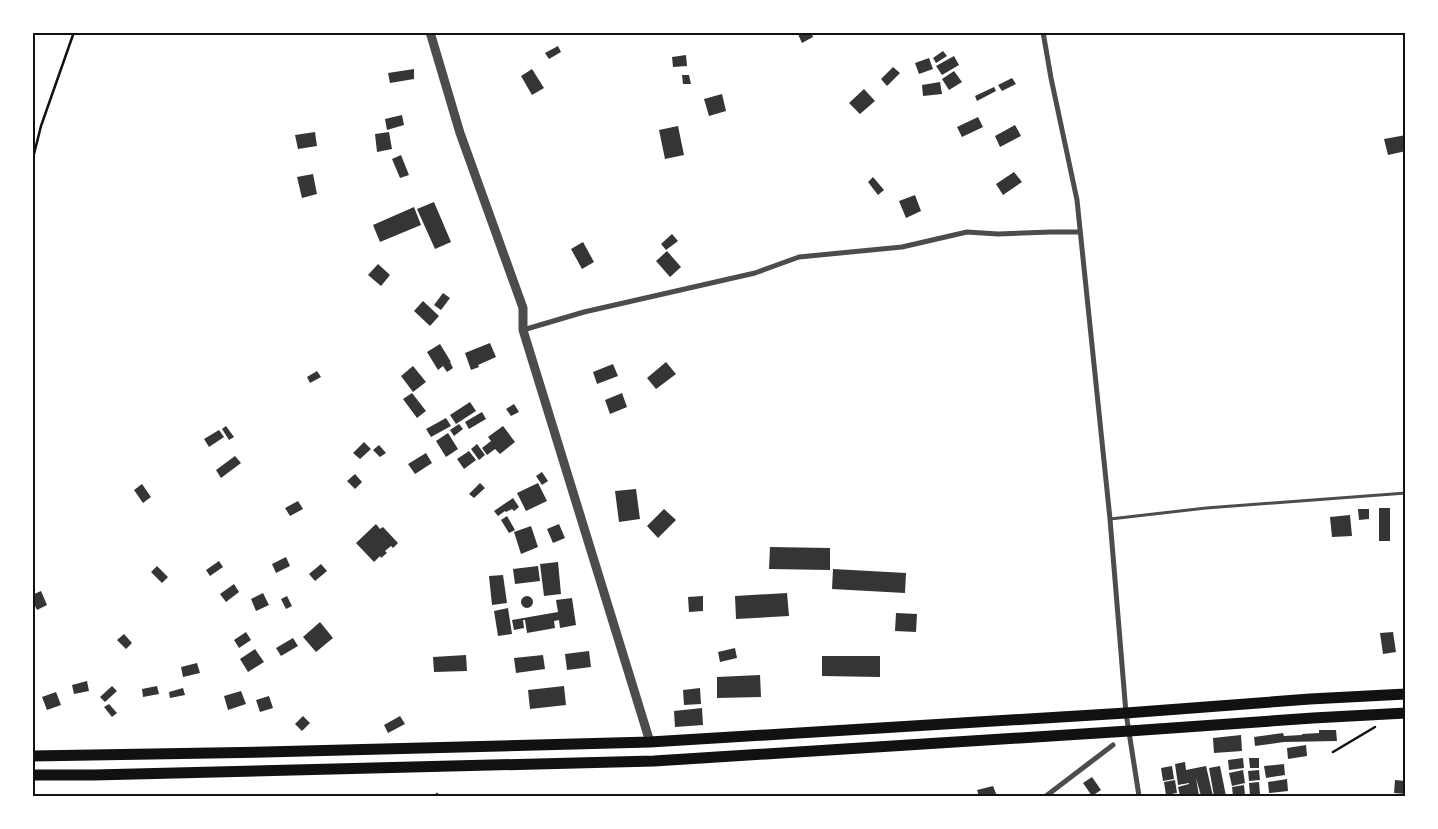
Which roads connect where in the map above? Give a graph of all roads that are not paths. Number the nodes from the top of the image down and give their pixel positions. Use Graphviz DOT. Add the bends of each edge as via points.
graph roads {
  1 [pos="430,32"];
  2 [pos="1043,32"];
  3 [pos="1080,232"];
  4 [pos="523,330"];
  5 [pos="1406,493"];
  6 [pos="1110,519"];
  7 [pos="1406,694"];
  8 [pos="1126,712"];
  9 [pos="1406,713"];
  10 [pos="1129,732"];
  11 [pos="650,742"];
  12 [pos="1113,745"];
  13 [pos="32,756"];
  14 [pos="32,775"];
  15 [pos="1046,796"];
  16 [pos="1139,796"];
  1 -- 4 [label="street" via="460,133 523,308"];
  2 -- 3 [label="street"];
  3 -- 4 [label="street" via="967,232 902,247 799,257 755,273 584,312"];
  3 -- 6 [label="street"];
  4 -- 11 [label="street"];
  5 -- 6 [label="lane" via="1206,508"];
  6 -- 8 [label="street"];
  7 -- 8 [label="main road"];
  8 -- 10 [label="street"];
  8 -- 11 [label="main road"];
  9 -- 10 [label="main road"];
  10 -- 14 [label="main road" via="654,761"];
  10 -- 16 [label="street"];
  11 -- 13 [label="main road"];
  12 -- 15 [label="street"];
}
